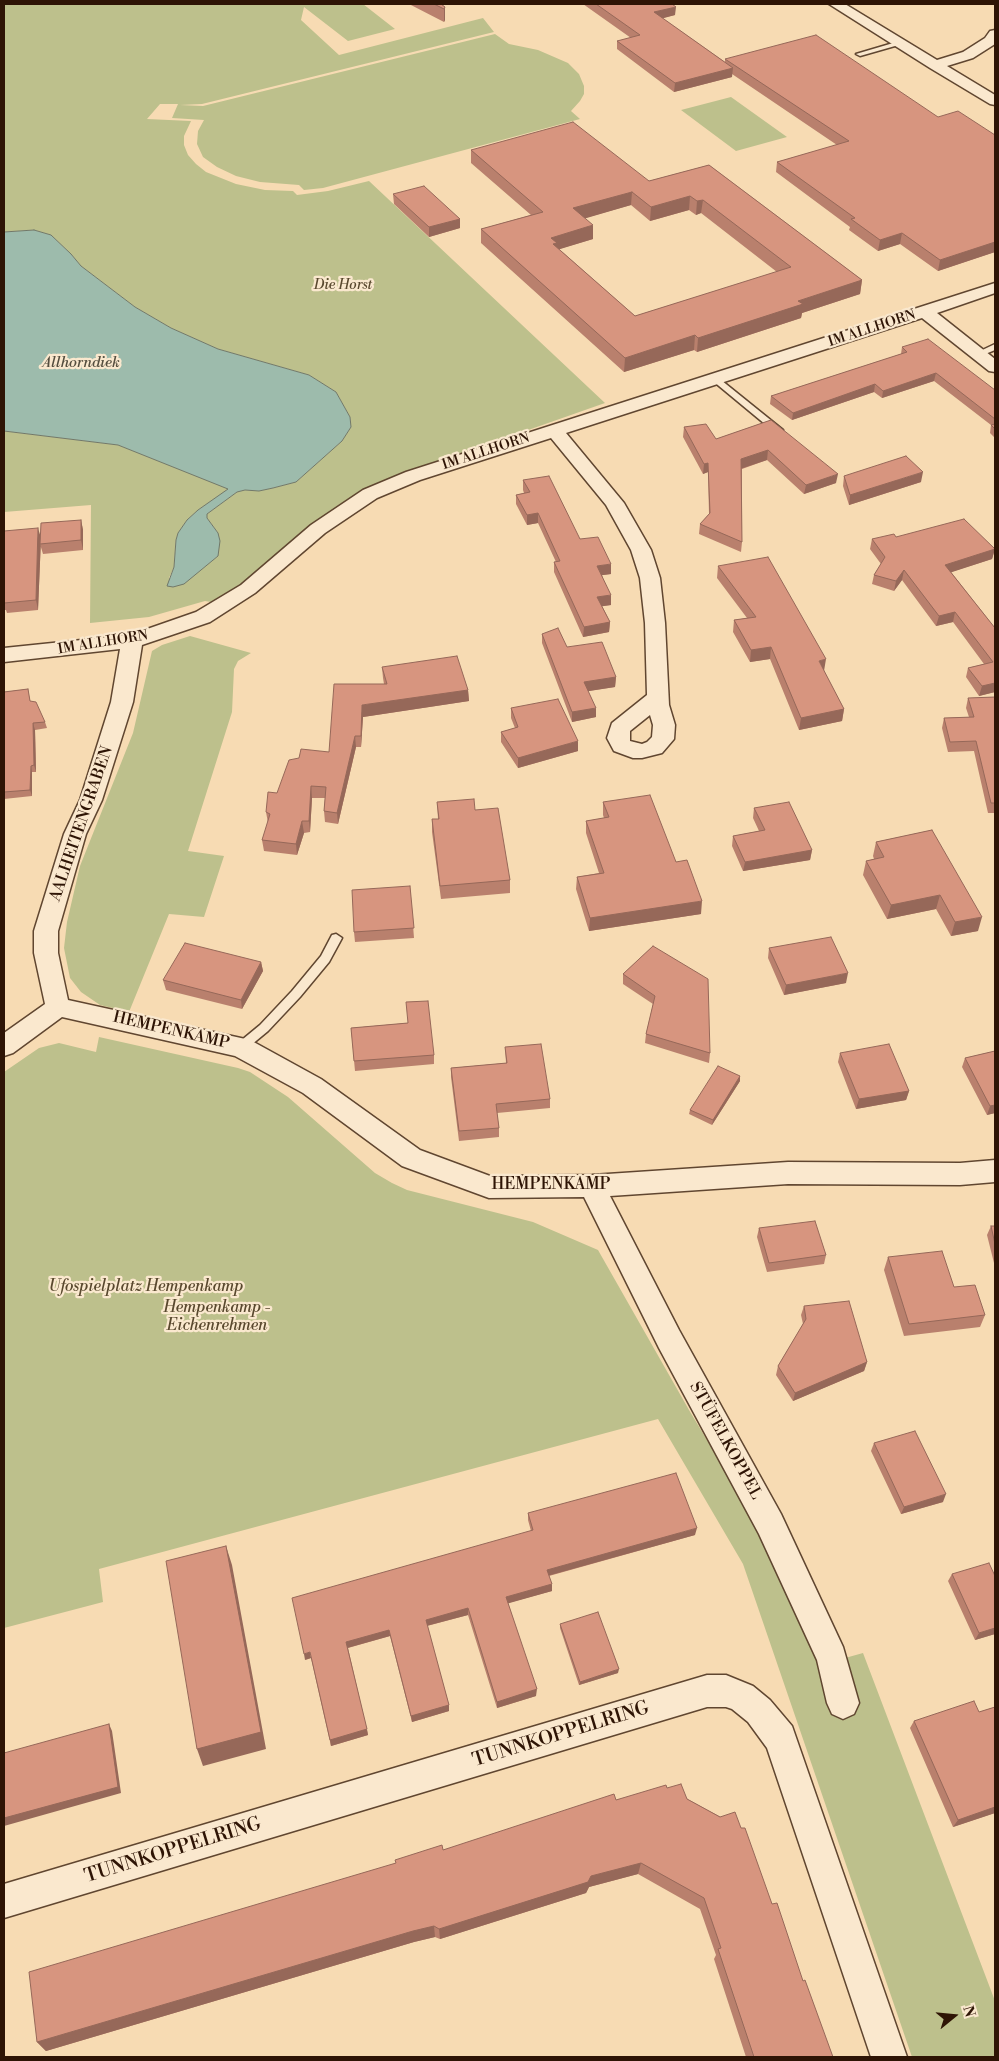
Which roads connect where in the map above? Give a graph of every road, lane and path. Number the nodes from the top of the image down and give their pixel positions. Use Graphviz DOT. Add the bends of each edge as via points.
graph roads {
  1 [pos="836,4"];
  2 [pos="995,34"];
  3 [pos="900,43"];
  4 [pos="860,54"];
  5 [pos="935,65"];
  6 [pos="995,101"];
  7 [pos="995,288"];
  8 [pos="925,312"];
  9 [pos="995,347"];
  10 [pos="978,354"];
  11 [pos="995,367"];
  12 [pos="716,380"];
  13 [pos="555,431"];
  14 [pos="790,440"];
  15 [pos="132,641"];
  16 [pos="4,655"];
  17 [pos="658,697"];
  18 [pos="336,938"];
  19 [pos="58,1007"];
  20 [pos="4,1046"];
  21 [pos="241,1047"];
  22 [pos="995,1171"];
  23 [pos="592,1186"];
  24 [pos="843,1703"];
  25 [pos="4,1901"];
  26 [pos="889,2057"];
  1 -- 3 [label="street"];
  2 -- 5 [label="street" via="968,55"];
  3 -- 4 [label="lane"];
  3 -- 5 [label="street"];
  5 -- 6 [label="street"];
  7 -- 8 [label="street, IM ALLHORN"];
  8 -- 10 [label="street"];
  8 -- 12 [label="street, IM ALLHORN"];
  9 -- 10 [label="lane"];
  10 -- 11 [label="street"];
  12 -- 13 [label="street, IM ALLHORN"];
  12 -- 14 [label="lane"];
  13 -- 15 [label="street, IM ALLHORN" via="422,473 370,494 318,529 226,604 203,617"];
  13 -- 17 [label="street" via="614,503 641,550 650,578 656,622"];
  15 -- 16 [label="street, IM ALLHORN"];
  15 -- 19 [label="street, AALHEITENGRABEN" via="122,702 91,800 75,834 46,931 46,953"];
  18 -- 21 [label="lane" via="325,959 296,994"];
  19 -- 20 [label="street"];
  19 -- 21 [label="street, HEMPENKAMP"];
  21 -- 23 [label="street, HEMPENKAMP" via="312,1086 411,1158 489,1187"];
  22 -- 23 [label="street, HEMPENKAMP" via="960,1174 788,1173"];
  23 -- 24 [label="street, STÜFELKOPPEL" via="669,1340 770,1524 832,1658"];
  25 -- 26 [label="street, TUNNKOPPELRING" via="707,1691 726,1691 742,1697 759,1710 780,1738"];
}
